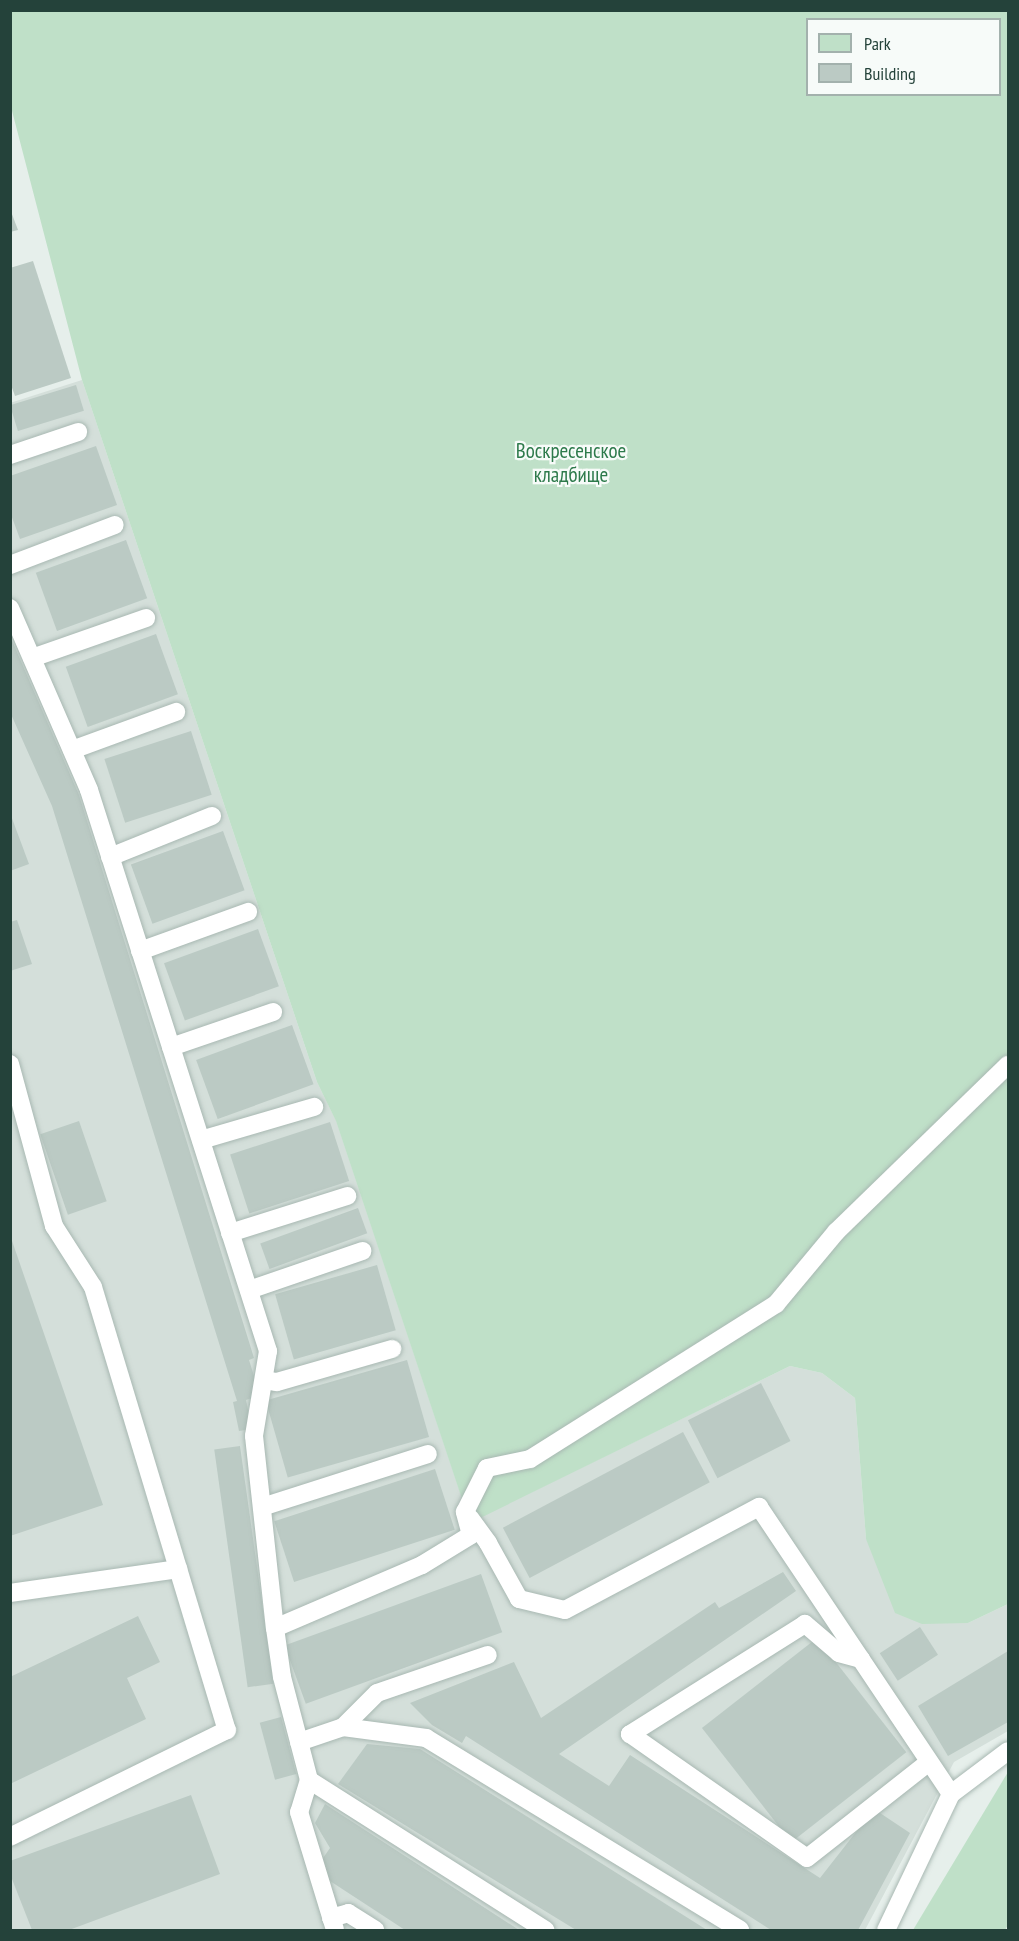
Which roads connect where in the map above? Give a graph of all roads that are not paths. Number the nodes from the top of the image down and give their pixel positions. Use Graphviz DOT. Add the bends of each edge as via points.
graph roads {
  1 [pos="78,432"];
  2 [pos="10,455"];
  3 [pos="115,525"];
  4 [pos="10,565"];
  5 [pos="10,608"];
  6 [pos="147,618"];
  7 [pos="32,658"];
  8 [pos="176,712"];
  9 [pos="72,750"];
  10 [pos="213,816"];
  11 [pos="111,857"];
  12 [pos="248,912"];
  13 [pos="140,951"];
  14 [pos="273,1012"];
  15 [pos="171,1047"];
  16 [pos="10,1064"];
  17 [pos="1008,1065"];
  18 [pos="314,1107"];
  19 [pos="201,1140"];
  20 [pos="347,1196"];
  21 [pos="231,1233"];
  22 [pos="362,1251"];
  23 [pos="249,1290"];
  24 [pos="393,1349"];
  25 [pos="264,1380"];
  26 [pos="428,1454"];
  27 [pos="262,1507"];
  28 [pos="465,1512"];
  29 [pos="178,1569"];
  30 [pos="10,1593"];
  31 [pos="275,1628"];
  32 [pos="488,1655"];
  33 [pos="861,1659"];
  34 [pos="343,1727"];
  35 [pos="299,1742"];
  36 [pos="1008,1751"];
  37 [pos="929,1762"];
  38 [pos="309,1780"];
  39 [pos="951,1794"];
  40 [pos="10,1837"];
  41 [pos="333,1924"];
  42 [pos="375,1930"];
  43 [pos="545,1930"];
  44 [pos="740,1930"];
  45 [pos="886,1930"];
  1 -- 2 [label="lane"];
  3 -- 4 [label="lane"];
  5 -- 7 [label="lane"];
  6 -- 7 [label="lane"];
  7 -- 9 [label="lane"];
  8 -- 9 [label="lane"];
  9 -- 11 [label="lane"];
  10 -- 11 [label="lane"];
  11 -- 13 [label="lane"];
  12 -- 13 [label="lane"];
  13 -- 15 [label="lane"];
  14 -- 15 [label="lane"];
  15 -- 19 [label="lane"];
  16 -- 29 [label="lane" via="54,1226 93,1287"];
  17 -- 28 [label="lane" via="836,1232 776,1304 530,1459 486,1468"];
  18 -- 19 [label="lane"];
  19 -- 21 [label="lane"];
  20 -- 21 [label="lane"];
  21 -- 23 [label="lane"];
  22 -- 23 [label="lane"];
  23 -- 25 [label="lane" via="268,1351"];
  24 -- 25 [label="lane" via="277,1382"];
  25 -- 27 [label="lane" via="254,1436"];
  26 -- 27 [label="lane"];
  27 -- 31 [label="lane"];
  28 -- 31 [label="lane" via="471,1535 422,1565"];
  28 -- 33 [label="lane" via="488,1543 519,1599 564,1610 759,1507"];
  29 -- 30 [label="lane"];
  29 -- 40 [label="lane" via="227,1730"];
  31 -- 35 [label="lane" via="282,1677"];
  32 -- 34 [label="lane" via="377,1693"];
  33 -- 37 [label="lane"];
  33 -- 37 [label="lane" via="839,1653 805,1624 630,1734 807,1858"];
  34 -- 35 [label="lane"];
  34 -- 44 [label="lane" via="426,1738"];
  35 -- 38 [label="lane"];
  36 -- 39 [label="lane"];
  37 -- 39 [label="lane"];
  38 -- 41 [label="lane" via="299,1812"];
  38 -- 43 [label="lane"];
  39 -- 45 [label="lane"];
  41 -- 42 [label="lane" via="348,1913"];
}
